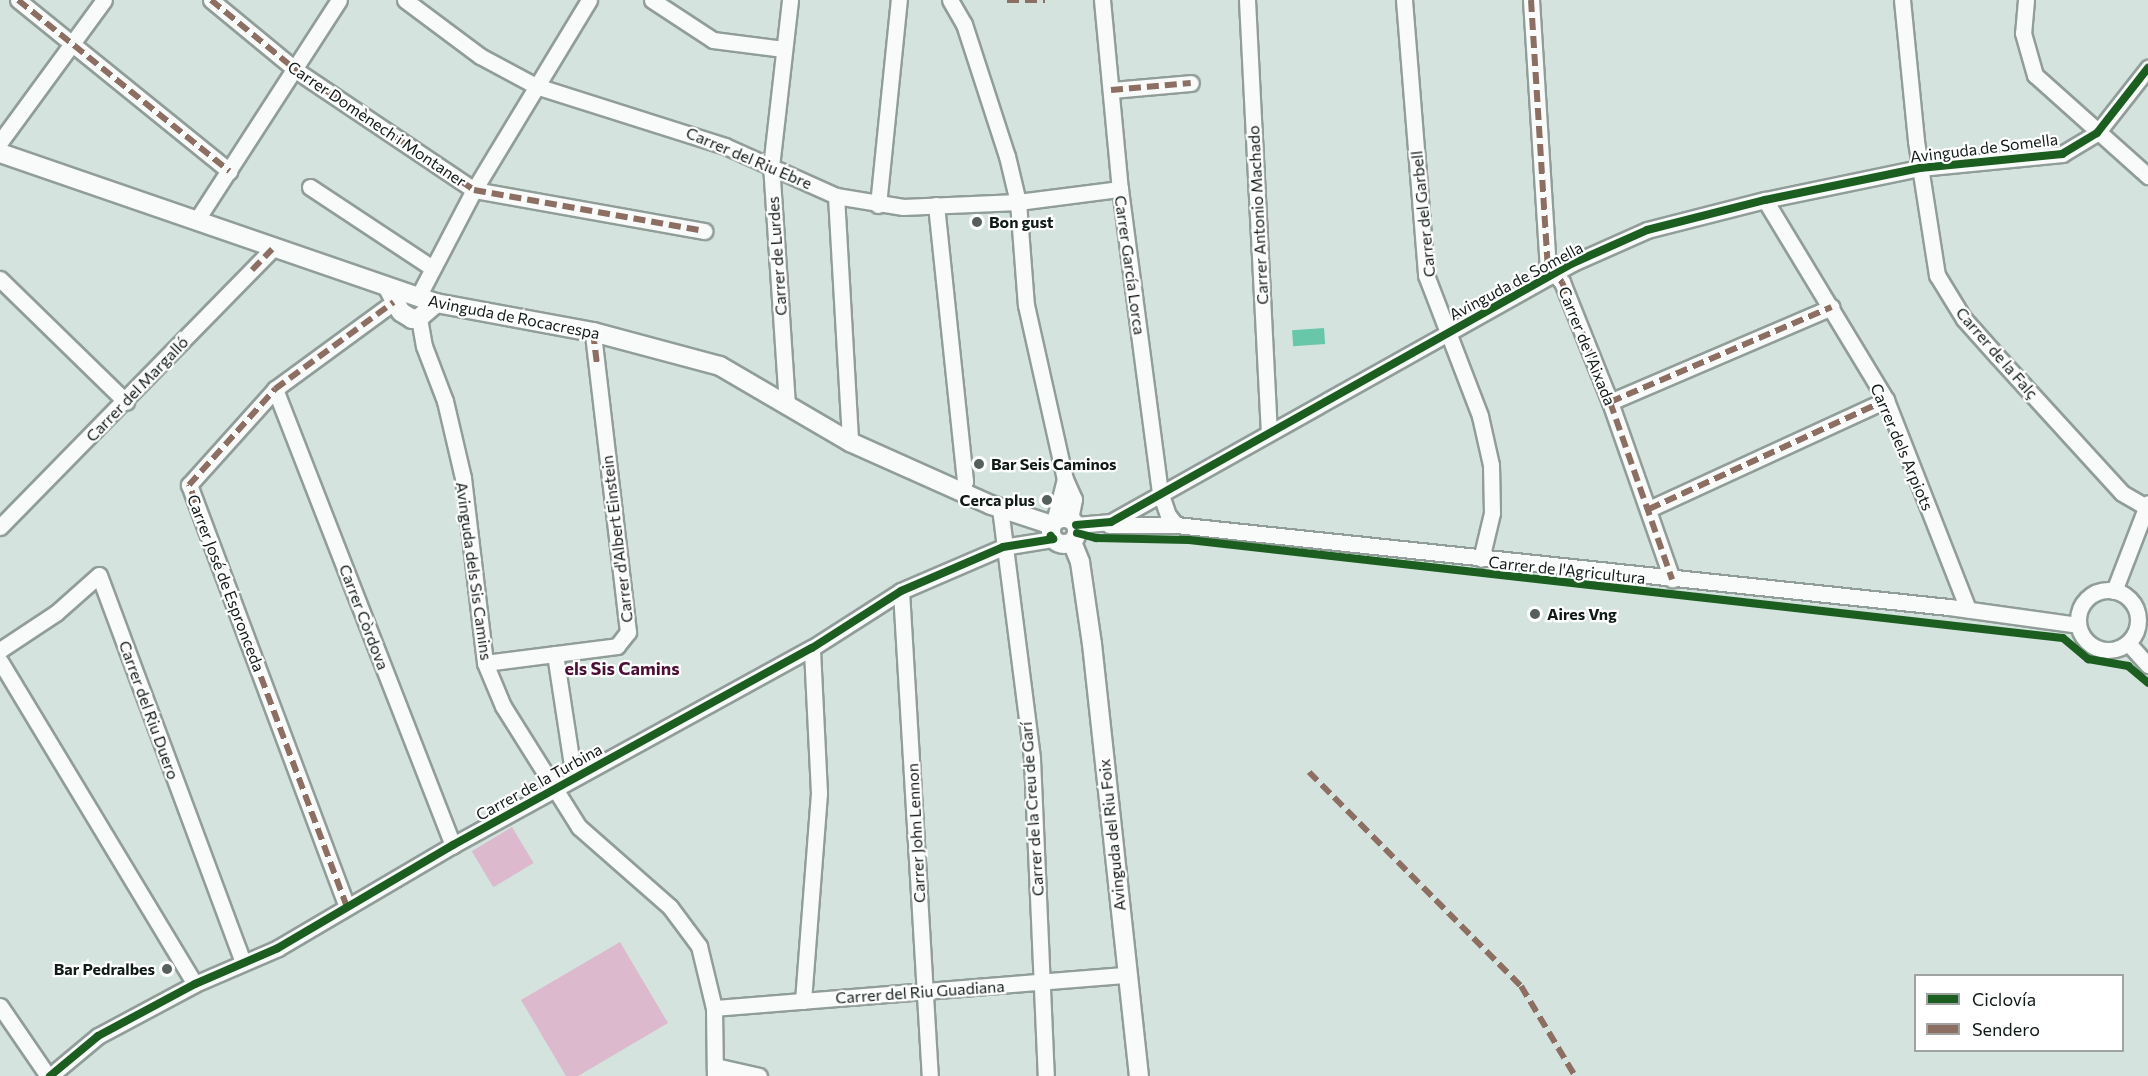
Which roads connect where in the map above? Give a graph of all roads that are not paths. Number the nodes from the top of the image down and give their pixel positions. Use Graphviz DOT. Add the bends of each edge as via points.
graph roads {
  1 [pos="18,0"];
  2 [pos="104,0"];
  3 [pos="211,0"];
  4 [pos="339,0"];
  5 [pos="405,0"];
  6 [pos="589,0"];
  7 [pos="652,0"];
  8 [pos="790,0"];
  9 [pos="899,0"];
  10 [pos="950,0"];
  11 [pos="1102,0"];
  12 [pos="1247,0"];
  13 [pos="1404,0"];
  14 [pos="1531,0"];
  15 [pos="1902,0"];
  16 [pos="2026,0"];
  17 [pos="73,44"];
  18 [pos="783,49"];
  19 [pos="2148,68"];
  20 [pos="297,71"];
  21 [pos="1191,83"];
  22 [pos="536,86"];
  23 [pos="1111,90"];
  24 [pos="2097,133"];
  25 [pos="0,142"];
  26 [pos="0,153"];
  27 [pos="771,167"];
  28 [pos="1920,168"];
  29 [pos="229,171"];
  30 [pos="2148,176"];
  31 [pos="310,188"];
  32 [pos="1120,189"];
  33 [pos="474,190"];
  34 [pos="836,196"];
  35 [pos="1765,200"];
  36 [pos="1018,202"];
  37 [pos="879,204"];
  38 [pos="936,205"];
  39 [pos="196,221"];
  40 [pos="704,231"];
  41 [pos="272,249"];
  42 [pos="431,267"];
  43 [pos="1555,273"];
  44 [pos="0,279"];
  45 [pos="391,295"];
  46 [pos="418,297"];
  47 [pos="436,303"];
  48 [pos="1833,307"];
  49 [pos="419,318"];
  50 [pos="593,332"];
  51 [pos="1446,334"];
  52 [pos="275,389"];
  53 [pos="1886,400"];
  54 [pos="126,402"];
  55 [pos="1610,402"];
  56 [pos="787,405"];
  57 [pos="1269,431"];
  58 [pos="850,442"];
  59 [pos="961,492"];
  60 [pos="1160,492"];
  61 [pos="2147,506"];
  62 [pos="1649,509"];
  63 [pos="1007,511"];
  64 [pos="1176,525"];
  65 [pos="0,527"];
  66 [pos="1063,532"];
  67 [pos="1003,548"];
  68 [pos="1481,559"];
  69 [pos="1672,579"];
  70 [pos="902,591"];
  71 [pos="2114,591"];
  72 [pos="1968,609"];
  73 [pos="2078,625"];
  74 [pos="2128,643"];
  75 [pos="812,648"];
  76 [pos="0,651"];
  77 [pos="555,654"];
  78 [pos="0,661"];
  79 [pos="485,663"];
  80 [pos="2148,665"];
  81 [pos="574,778"];
  82 [pos="556,787"];
  83 [pos="453,845"];
  84 [pos="347,907"];
  85 [pos="243,962"];
  86 [pos="1126,975"];
  87 [pos="1041,982"];
  88 [pos="195,984"];
  89 [pos="922,992"];
  90 [pos="803,1001"];
  91 [pos="0,1006"];
  92 [pos="714,1008"];
  93 [pos="715,1071"];
  94 [pos="49,1076"];
  95 [pos="759,1076"];
  96 [pos="930,1076"];
  97 [pos="1046,1076"];
  98 [pos="1139,1076"];
  1 -- 17 [label="street"];
  2 -- 17 [label="street"];
  3 -- 20 [label="street, Carrer Domènech i Montaner"];
  4 -- 20 [label="street"];
  5 -- 22 [label="street, Carrer del Riu Ebre" via="480,56"];
  6 -- 22 [label="street"];
  7 -- 18 [label="street" via="712,40"];
  8 -- 18 [label="street, Carrer de Lurdes"];
  9 -- 37 [label="street"];
  10 -- 36 [label="street" via="964,24 994,109"];
  11 -- 23 [label="street, Carrer García Lorca"];
  12 -- 57 [label="street, Carrer Antonio Machado"];
  13 -- 51 [label="street, Carrer del Garbell" via="1426,275"];
  14 -- 43 [label="street, Carrer de l'Aixada" via="1548,267"];
  15 -- 28 [label="street, Carrer de la Falç"];
  16 -- 24 [label="street" via="2023,33 2035,75"];
  17 -- 25 [label="street"];
  17 -- 29 [label="street"];
  18 -- 27 [label="street, Carrer de Lurdes"];
  19 -- 24 [label="street, Avinguda de Somella"];
  20 -- 29 [label="street"];
  20 -- 33 [label="street, Carrer Domènech i Montaner"];
  21 -- 23 [label="street"];
  22 -- 27 [label="street, Carrer del Riu Ebre" via="664,124"];
  22 -- 33 [label="street"];
  23 -- 32 [label="street, Carrer García Lorca"];
  24 -- 28 [label="street, Avinguda de Somella" via="2062,154"];
  24 -- 30 [label="street"];
  26 -- 39 [label="street, Avinguda de Rocacrespa"];
  27 -- 34 [label="street, Carrer del Riu Ebre"];
  27 -- 56 [label="street, Carrer de Lurdes"];
  28 -- 35 [label="street, Avinguda de Somella"];
  28 -- 61 [label="street, Carrer de la Falç" via="1937,275 1964,319 2122,493"];
  29 -- 39 [label="street"];
  31 -- 42 [label="street"];
  32 -- 36 [label="street, Carrer del Riu Ebre"];
  32 -- 60 [label="street, Carrer García Lorca"];
  33 -- 40 [label="street, Carrer Domènech i Montaner"];
  33 -- 42 [label="street"];
  34 -- 37 [label="street, Carrer del Riu Ebre"];
  34 -- 58 [label="street"];
  35 -- 43 [label="street, Avinguda de Somella" via="1647,230"];
  35 -- 48 [label="street, Carrer dels Arpiots"];
  36 -- 38 [label="street, Carrer del Riu Ebre"];
  36 -- 66 [label="street" via="1026,306 1065,478 1074,500"];
  37 -- 38 [label="street, Carrer del Riu Ebre"];
  38 -- 59 [label="street" via="964,481"];
  39 -- 41 [label="street, Avinguda de Rocacrespa"];
  41 -- 45 [label="street, Avinguda de Rocacrespa"];
  41 -- 54 [label="street, Carrer del Margalló"];
  42 -- 46 [label="street"];
  43 -- 51 [label="street, Avinguda de Somella"];
  43 -- 55 [label="street, Carrer de l'Aixada"];
  44 -- 54 [label="street"];
  45 -- 46 [label="street, Avinguda de Rocacrespa"];
  45 -- 49 [label="street" via="412,319"];
  45 -- 52 [label="street, Carrer José de Espronceda"];
  46 -- 47 [label="street, Avinguda de Rocacrespa"];
  47 -- 49 [label="street"];
  47 -- 50 [label="street, Avinguda de Rocacrespa"];
  48 -- 53 [label="street, Carrer dels Arpiots"];
  48 -- 55 [label="street"];
  49 -- 79 [label="street, Avinguda dels Sis Camins" via="424,346 445,401 463,478"];
  50 -- 56 [label="street, Avinguda de Rocacrespa" via="720,366"];
  50 -- 77 [label="street, Carrer d'Albert Einstein" via="628,632 617,646"];
  51 -- 57 [label="street, Avinguda de Somella"];
  51 -- 68 [label="street, Carrer del Garbell" via="1480,416 1491,465 1492,513"];
  52 -- 83 [label="street, Carrer Còrdova"];
  52 -- 84 [label="street, Carrer José de Espronceda" via="189,485"];
  53 -- 62 [label="street"];
  53 -- 72 [label="street, Carrer dels Arpiots"];
  54 -- 65 [label="street, Carrer del Margalló"];
  55 -- 62 [label="street, Carrer de l'Aixada"];
  56 -- 58 [label="street, Avinguda de Rocacrespa"];
  57 -- 60 [label="street, Avinguda de Somella" via="1186,481"];
  58 -- 59 [label="street, Avinguda de Rocacrespa"];
  59 -- 63 [label="street, Avinguda de Rocacrespa"];
  60 -- 64 [label="street, Carrer García Lorca"];
  60 -- 66 [label="street, Avinguda de Somella" via="1111,522"];
  61 -- 71 [label="street, Carrer de la Falç"];
  62 -- 69 [label="street, Carrer de l'Aixada"];
  63 -- 66 [label="street, Avinguda de Rocacrespa"];
  63 -- 67 [label="street, Carrer de la Creu de Garí"];
  64 -- 66 [label="street, Carrer de l'Agricultura" via="1112,524"];
  64 -- 68 [label="street, Carrer de l'Agricultura"];
  66 -- 67 [label="street, Carrer de la Turbina"];
  66 -- 86 [label="street, Avinguda del Riu Foix" via="1071,575 1082,594 1092,644"];
  67 -- 70 [label="street, Carrer de la Turbina"];
  67 -- 87 [label="street, Carrer de la Creu de Garí" via="1032,759"];
  68 -- 69 [label="street, Carrer de l'Agricultura"];
  69 -- 72 [label="street, Carrer de l'Agricultura"];
  70 -- 75 [label="street, Carrer de la Turbina"];
  70 -- 89 [label="street, Carrer John Lennon" via="920,870"];
  71 -- 73 [label="street" via="2096,593 2087,599 2080,608"];
  71 -- 74 [label="street" via="2128,598 2137,614 2137,627"];
  72 -- 73 [label="street, Carrer de l'Agricultura"];
  73 -- 74 [label="street" via="2080,634 2099,649 2111,650"];
  74 -- 80 [label="street"];
  75 -- 81 [label="street, Carrer de la Turbina"];
  75 -- 90 [label="street" via="819,793"];
  76 -- 85 [label="street, Carrer del Riu Duero" via="56,613 99,574"];
  77 -- 79 [label="street, Carrer d'Albert Einstein"];
  77 -- 81 [label="street"];
  78 -- 88 [label="street"];
  79 -- 82 [label="street, Avinguda dels Sis Camins" via="503,706"];
  81 -- 82 [label="street, Carrer de la Turbina"];
  82 -- 83 [label="street, Carrer de la Turbina"];
  82 -- 92 [label="street, Avinguda dels Sis Camins" via="579,827 670,907 699,946"];
  83 -- 84 [label="street, Carrer de la Turbina"];
  84 -- 85 [label="street, Carrer de la Turbina" via="278,948"];
  85 -- 88 [label="street, Carrer de la Turbina"];
  86 -- 87 [label="street, Carrer del Riu Guadiana"];
  86 -- 98 [label="street, Avinguda del Riu Foix"];
  87 -- 89 [label="street, Carrer del Riu Guadiana"];
  87 -- 97 [label="street, Carrer de la Creu de Garí"];
  88 -- 94 [label="street, Carrer de la Turbina" via="98,1036"];
  89 -- 90 [label="street, Carrer del Riu Guadiana"];
  89 -- 96 [label="street, Carrer John Lennon"];
  90 -- 92 [label="street, Carrer del Riu Guadiana"];
  91 -- 94 [label="street"];
  92 -- 93 [label="street, Avinguda dels Sis Camins"];
  93 -- 95 [label="street"];
}
